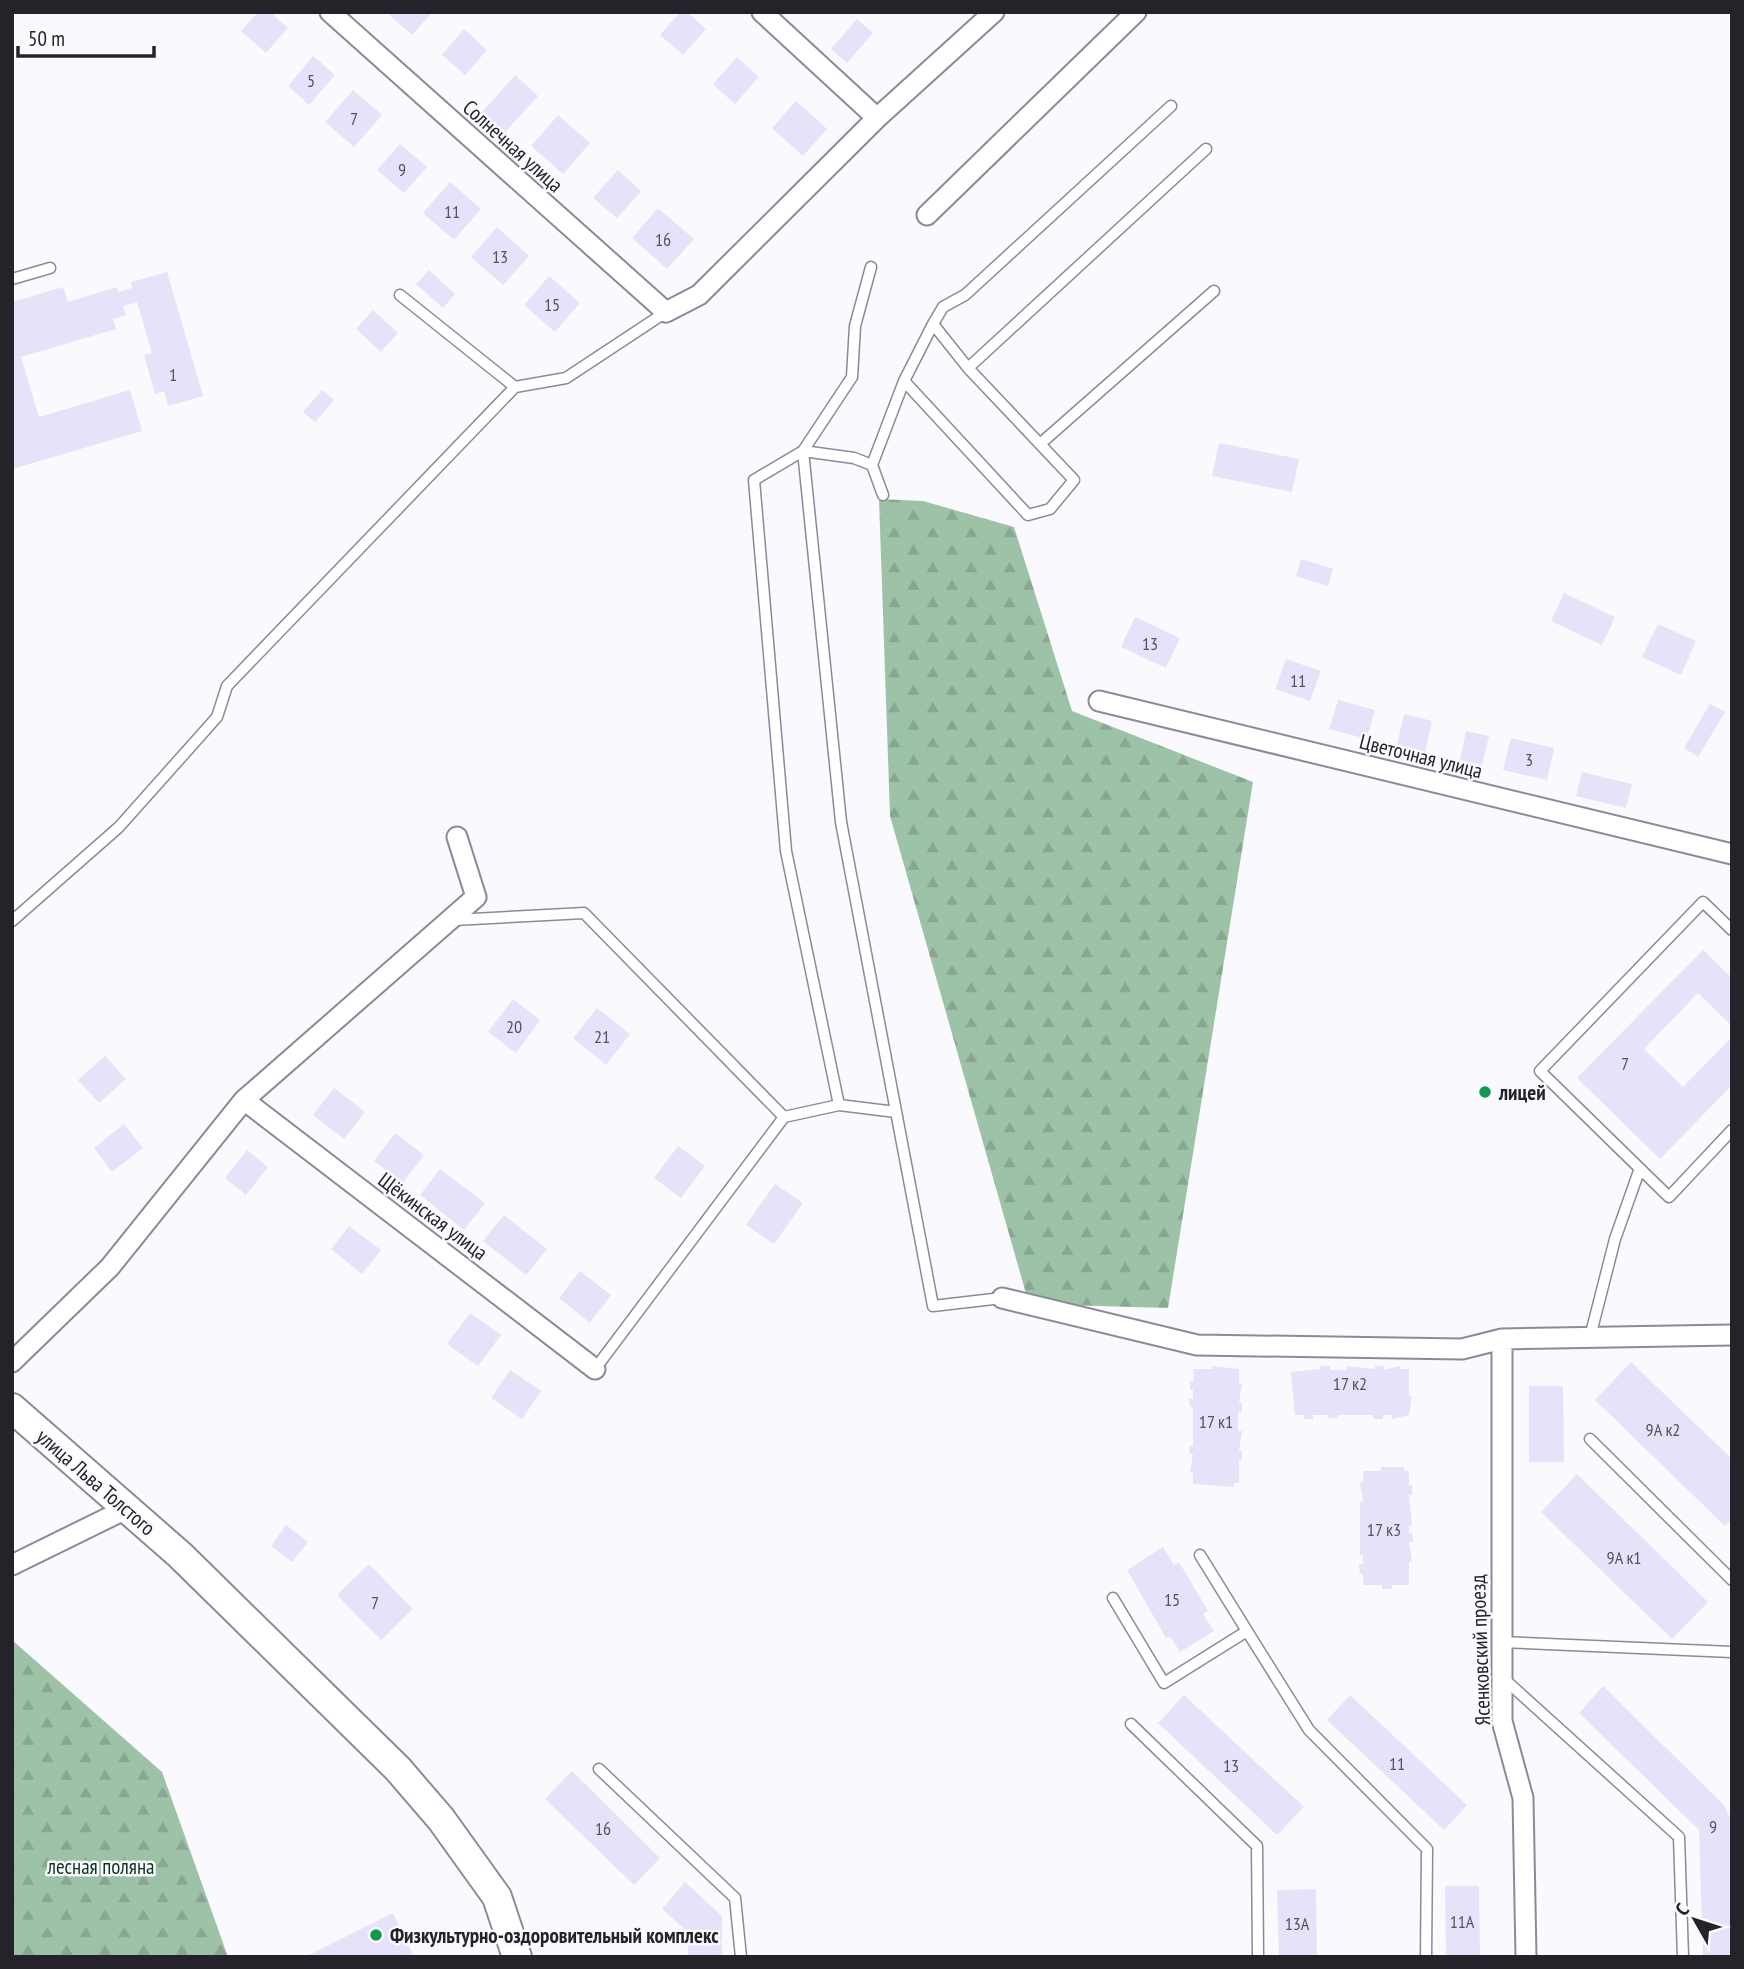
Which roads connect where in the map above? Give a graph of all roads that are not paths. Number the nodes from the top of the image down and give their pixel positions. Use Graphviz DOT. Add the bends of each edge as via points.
graph roads {
  1 [pos="330,12"];
  2 [pos="762,12"];
  3 [pos="994,12"];
  4 [pos="1136,12"];
  5 [pos="1171,106"];
  6 [pos="877,118"];
  7 [pos="1206,149"];
  8 [pos="927,215"];
  9 [pos="871,267"];
  10 [pos="50,268"];
  11 [pos="12,279"];
  12 [pos="1214,291"];
  13 [pos="400,295"];
  14 [pos="666,312"];
  15 [pos="933,324"];
  16 [pos="968,368"];
  17 [pos="904,381"];
  18 [pos="515,387"];
  19 [pos="1040,443"];
  20 [pos="803,451"];
  21 [pos="872,465"];
  22 [pos="883,495"];
  23 [pos="1099,701"];
  24 [pos="457,837"];
  25 [pos="1732,854"];
  26 [pos="450,920"];
  27 [pos="12,921"];
  28 [pos="1732,930"];
  29 [pos="244,1100"];
  30 [pos="839,1105"];
  31 [pos="896,1112"];
  32 [pos="784,1117"];
  33 [pos="1732,1130"];
  34 [pos="1639,1171"];
  35 [pos="1002,1298"];
  36 [pos="1732,1335"];
  37 [pos="1590,1337"];
  38 [pos="1502,1339"];
  39 [pos="12,1362"];
  40 [pos="595,1368"];
  41 [pos="12,1408"];
  42 [pos="1590,1438"];
  43 [pos="128,1508"];
  44 [pos="1200,1555"];
  45 [pos="12,1565"];
  46 [pos="1732,1580"];
  47 [pos="1114,1598"];
  48 [pos="1247,1632"];
  49 [pos="1500,1642"];
  50 [pos="1732,1652"];
  51 [pos="1502,1676"];
  52 [pos="1130,1724"];
  53 [pos="599,1769"];
  54 [pos="517,1957"];
  55 [pos="741,1957"];
  56 [pos="1258,1957"];
  57 [pos="1426,1957"];
  58 [pos="1526,1957"];
  59 [pos="1683,1957"];
  1 -- 14 [label="street, Солнечная улица"];
  2 -- 6 [label="street"];
  3 -- 6 [label="street"];
  4 -- 8 [label="street"];
  5 -- 15 [label="lane" via="965,295 943,307"];
  6 -- 14 [label="street" via="699,295"];
  7 -- 16 [label="lane"];
  9 -- 20 [label="lane" via="855,326 852,377"];
  10 -- 11 [label="lane"];
  12 -- 19 [label="lane"];
  13 -- 18 [label="lane"];
  14 -- 18 [label="lane" via="566,378"];
  15 -- 16 [label="lane"];
  15 -- 17 [label="lane"];
  16 -- 19 [label="lane"];
  17 -- 19 [label="lane" via="1028,515 1050,509 1074,480"];
  17 -- 21 [label="lane"];
  18 -- 27 [label="lane" via="227,686 217,718 119,827"];
  20 -- 21 [label="lane"];
  20 -- 30 [label="lane" via="754,480 786,851"];
  20 -- 31 [label="lane" via="841,822"];
  21 -- 22 [label="lane"];
  23 -- 25 [label="street, Цветочная улица"];
  24 -- 26 [label="street" via="476,897"];
  26 -- 29 [label="street"];
  26 -- 32 [label="lane" via="584,913"];
  28 -- 34 [label="lane" via="1703,902 1539,1071"];
  29 -- 39 [label="street" via="110,1267"];
  29 -- 40 [label="street, Щёкинская улица"];
  30 -- 31 [label="lane"];
  30 -- 32 [label="lane"];
  31 -- 35 [label="lane" via="933,1306"];
  32 -- 40 [label="lane"];
  33 -- 34 [label="lane" via="1669,1197"];
  34 -- 37 [label="lane" via="1615,1239"];
  35 -- 38 [label="street" via="1197,1345 1462,1349"];
  36 -- 37 [label="street"];
  37 -- 38 [label="street"];
  38 -- 49 [label="street, Ясенковский проезд"];
  41 -- 43 [label="main road, улица Льва Толстого"];
  42 -- 46 [label="lane"];
  43 -- 45 [label="street"];
  43 -- 54 [label="main road, улица Льва Толстого" via="398,1769 498,1897"];
  44 -- 48 [label="lane"];
  47 -- 48 [label="lane" via="1164,1683"];
  48 -- 57 [label="lane" via="1309,1730 1427,1849"];
  49 -- 50 [label="lane"];
  49 -- 51 [label="street, Ясенковский проезд"];
  51 -- 58 [label="street, Ясенковский проезд" via="1502,1721 1522,1798"];
  51 -- 59 [label="lane" via="1679,1837"];
  52 -- 56 [label="lane" via="1257,1846"];
  53 -- 55 [label="lane" via="735,1898"];
}
